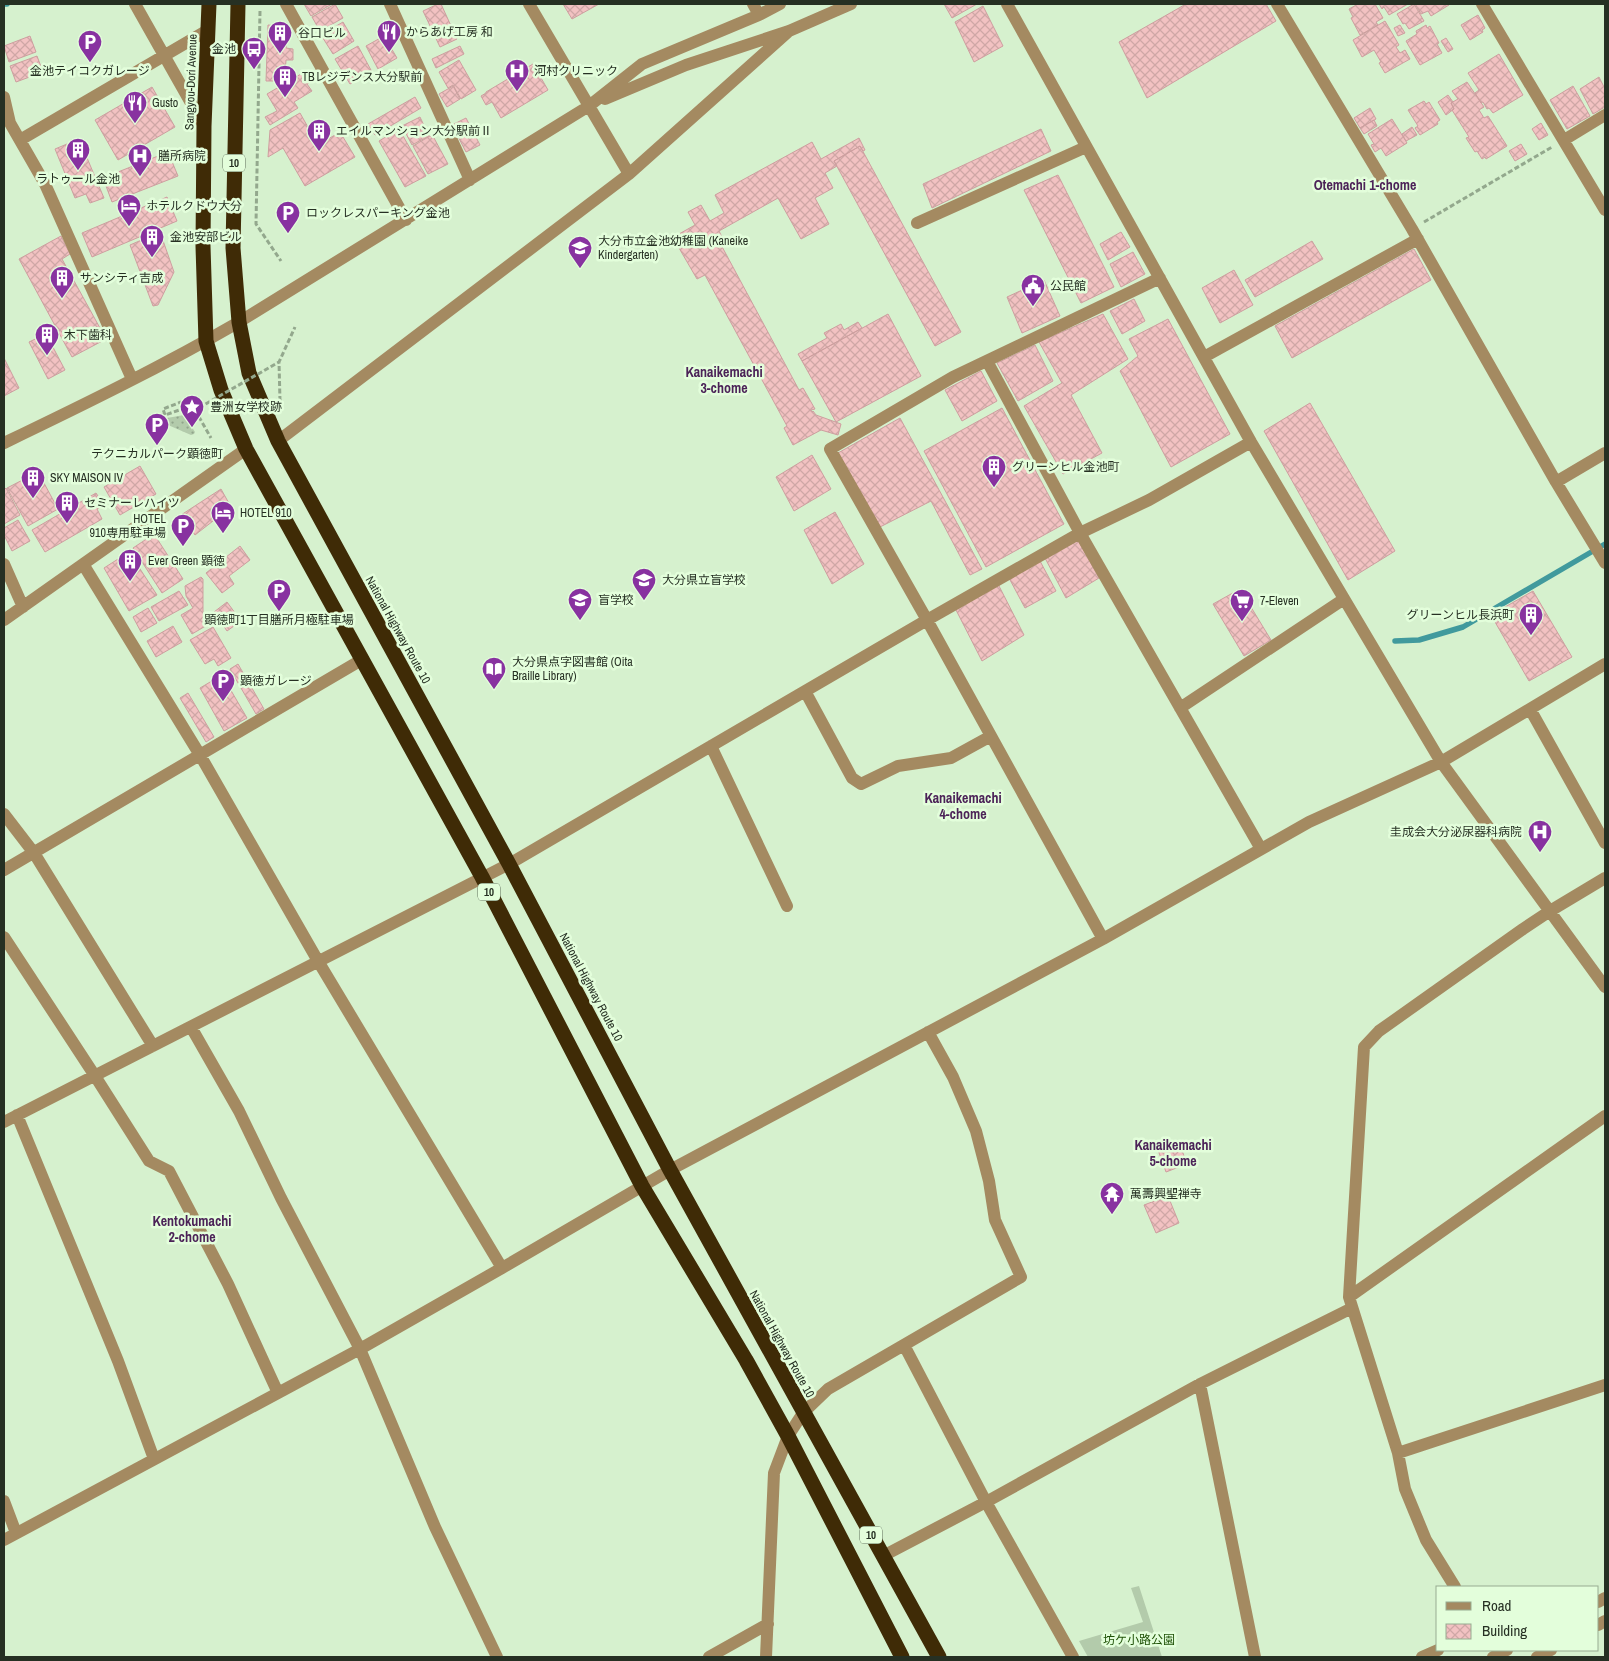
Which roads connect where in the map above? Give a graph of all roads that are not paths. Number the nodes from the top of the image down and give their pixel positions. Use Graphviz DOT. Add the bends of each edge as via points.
graph roads {
  1 [pos="135,4"];
  2 [pos="208,4"];
  3 [pos="238,4"];
  4 [pos="286,4"];
  5 [pos="390,4"];
  6 [pos="529,4"];
  7 [pos="780,4"];
  8 [pos="851,4"];
  9 [pos="1007,4"];
  10 [pos="1277,4"];
  11 [pos="1482,4"];
  12 [pos="756,9"];
  13 [pos="208,30"];
  14 [pos="789,31"];
  15 [pos="164,56"];
  16 [pos="4,97"];
  17 [pos="589,106"];
  18 [pos="1605,115"];
  19 [pos="204,126"];
  20 [pos="20,140"];
  21 [pos="1564,140"];
  22 [pos="1086,147"];
  23 [pos="629,174"];
  24 [pos="470,180"];
  25 [pos="1605,210"];
  26 [pos="406,220"];
  27 [pos="917,223"];
  28 [pos="1415,234"];
  29 [pos="1160,278"];
  30 [pos="239,322"];
  31 [pos="206,341"];
  32 [pos="1204,357"];
  33 [pos="987,361"];
  34 [pos="132,379"];
  35 [pos="278,441"];
  36 [pos="1251,442"];
  37 [pos="4,443"];
  38 [pos="246,449"];
  39 [pos="1605,453"];
  40 [pos="1556,482"];
  41 [pos="1080,533"];
  42 [pos="1605,563"];
  43 [pos="4,564"];
  44 [pos="83,564"];
  45 [pos="1344,599"];
  46 [pos="23,607"];
  47 [pos="4,620"];
  48 [pos="927,620"];
  49 [pos="363,659"];
  50 [pos="1605,664"];
  51 [pos="805,691"];
  52 [pos="1180,708"];
  53 [pos="1530,709"];
  54 [pos="991,736"];
  55 [pos="710,746"];
  56 [pos="200,755"];
  57 [pos="1441,762"];
  58 [pos="4,814"];
  59 [pos="1605,843"];
  60 [pos="1261,849"];
  61 [pos="34,853"];
  62 [pos="508,864"];
  63 [pos="4,870"];
  64 [pos="482,877"];
  65 [pos="1605,878"];
  66 [pos="786,906"];
  67 [pos="1550,911"];
  68 [pos="4,937"];
  69 [pos="1103,939"];
  70 [pos="318,961"];
  71 [pos="1605,987"];
  72 [pos="191,1027"];
  73 [pos="928,1032"];
  74 [pos="153,1046"];
  75 [pos="95,1076"];
  76 [pos="17,1115"];
  77 [pos="1605,1116"];
  78 [pos="4,1122"];
  79 [pos="670,1170"];
  80 [pos="642,1186"];
  81 [pos="502,1268"];
  82 [pos="1351,1303"];
  83 [pos="904,1345"];
  84 [pos="360,1349"];
  85 [pos="1200,1384"];
  86 [pos="1605,1385"];
  87 [pos="278,1392"];
  88 [pos="803,1413"];
  89 [pos="788,1436"];
  90 [pos="1398,1453"];
  91 [pos="154,1459"];
  92 [pos="4,1501"];
  93 [pos="986,1502"];
  94 [pos="16,1533"];
  95 [pos="4,1540"];
  96 [pos="883,1556"];
  97 [pos="1454,1586"];
  98 [pos="768,1624"];
  99 [pos="1436,1651"];
  100 [pos="1549,1651"];
  101 [pos="497,1657"];
  102 [pos="709,1657"];
  103 [pos="766,1657"];
  104 [pos="902,1657"];
  105 [pos="938,1657"];
  106 [pos="1073,1657"];
  107 [pos="1255,1657"];
  108 [pos="1422,1657"];
  109 [pos="1537,1657"];
  1 -- 15 [label="street"];
  2 -- 13 [label="highway, Sangyou-Dori Avenue / 10"];
  3 -- 30 [label="highway, 10" via="232,248"];
  4 -- 26 [label="street"];
  5 -- 24 [label="street"];
  6 -- 17 [label="street"];
  7 -- 12 [label="street"];
  8 -- 14 [label="street"];
  9 -- 22 [label="street"];
  10 -- 28 [label="street"];
  11 -- 21 [label="street"];
  12 -- 17 [label="street" via="642,64"];
  13 -- 15 [label="street"];
  13 -- 19 [label="highway, Sangyou-Dori Avenue / 10"];
  14 -- 17 [label="street" via="686,65"];
  14 -- 23 [label="street"];
  15 -- 19 [label="street"];
  15 -- 20 [label="street"];
  16 -- 20 [label="street" via="10,123"];
  17 -- 23 [label="street"];
  17 -- 24 [label="street"];
  18 -- 21 [label="street"];
  19 -- 31 [label="highway, Sangyou-Dori Avenue / 10"];
  20 -- 34 [label="street" via="45,184"];
  21 -- 25 [label="street"];
  22 -- 27 [label="street"];
  22 -- 29 [label="street"];
  23 -- 35 [label="street"];
  24 -- 26 [label="street"];
  26 -- 30 [label="street"];
  28 -- 32 [label="street"];
  28 -- 40 [label="street"];
  29 -- 32 [label="street"];
  29 -- 33 [label="street"];
  30 -- 31 [label="street"];
  30 -- 35 [label="highway, National Highway Route 10 / 10" via="248,373"];
  31 -- 34 [label="street"];
  31 -- 38 [label="highway, 10" via="221,390"];
  32 -- 36 [label="street"];
  33 -- 41 [label="street"];
  33 -- 48 [label="street" via="953,377 830,449"];
  34 -- 37 [label="street"];
  35 -- 62 [label="highway, National Highway Route 10 / 10"];
  36 -- 41 [label="street" via="1149,500"];
  36 -- 45 [label="street"];
  38 -- 44 [label="street"];
  38 -- 49 [label="highway, 10"];
  39 -- 40 [label="street"];
  40 -- 42 [label="street"];
  41 -- 48 [label="street"];
  41 -- 52 [label="street"];
  43 -- 46 [label="street"];
  44 -- 46 [label="street"];
  44 -- 56 [label="street"];
  45 -- 52 [label="street"];
  45 -- 57 [label="street"];
  46 -- 47 [label="street"];
  48 -- 51 [label="street"];
  48 -- 54 [label="street"];
  49 -- 56 [label="street"];
  49 -- 64 [label="highway, 10"];
  50 -- 53 [label="street"];
  51 -- 54 [label="street" via="852,778 861,784 898,766 951,758"];
  51 -- 55 [label="street"];
  52 -- 60 [label="street"];
  53 -- 57 [label="street"];
  53 -- 59 [label="street"];
  54 -- 69 [label="street"];
  55 -- 62 [label="street"];
  55 -- 66 [label="street"];
  56 -- 61 [label="street"];
  56 -- 70 [label="street"];
  57 -- 60 [label="street" via="1309,822"];
  57 -- 67 [label="street"];
  58 -- 61 [label="street"];
  60 -- 69 [label="street"];
  61 -- 63 [label="street"];
  61 -- 74 [label="street"];
  62 -- 64 [label="street"];
  62 -- 79 [label="highway, National Highway Route 10 / 10"];
  64 -- 70 [label="street"];
  64 -- 80 [label="highway, 10"];
  65 -- 67 [label="street"];
  67 -- 71 [label="street"];
  67 -- 82 [label="street" via="1379,1031 1364,1048"];
  68 -- 75 [label="street"];
  69 -- 73 [label="street"];
  70 -- 72 [label="street"];
  70 -- 81 [label="street"];
  72 -- 74 [label="street"];
  72 -- 84 [label="street" via="239,1111"];
  73 -- 79 [label="street"];
  73 -- 83 [label="street" via="953,1077 976,1131 995,1220 1021,1277"];
  74 -- 75 [label="street"];
  75 -- 76 [label="street"];
  75 -- 87 [label="street" via="149,1161 169,1171 228,1284"];
  76 -- 78 [label="street"];
  76 -- 91 [label="street" via="118,1361"];
  77 -- 82 [label="street"];
  79 -- 80 [label="street"];
  79 -- 88 [label="highway, National Highway Route 10 / 10"];
  80 -- 81 [label="street"];
  80 -- 89 [label="highway, 10"];
  81 -- 84 [label="street"];
  82 -- 85 [label="street"];
  82 -- 90 [label="street"];
  83 -- 88 [label="street" via="828,1390"];
  83 -- 93 [label="street"];
  84 -- 87 [label="street"];
  84 -- 101 [label="street" via="435,1527"];
  85 -- 93 [label="street"];
  85 -- 107 [label="street"];
  86 -- 90 [label="street"];
  87 -- 91 [label="street"];
  88 -- 89 [label="street"];
  88 -- 96 [label="highway, National Highway Route 10 / 10"];
  89 -- 98 [label="street" via="774,1473"];
  89 -- 104 [label="highway, 10"];
  90 -- 97 [label="street" via="1406,1489 1426,1540"];
  91 -- 94 [label="street"];
  92 -- 94 [label="street"];
  93 -- 96 [label="street"];
  93 -- 106 [label="street"];
  94 -- 95 [label="street"];
  96 -- 105 [label="highway, National Highway Route 10 / 10"];
  98 -- 102 [label="street"];
  98 -- 103 [label="street"];
  99 -- 108 [label="street"];
  100 -- 109 [label="street"];
}
